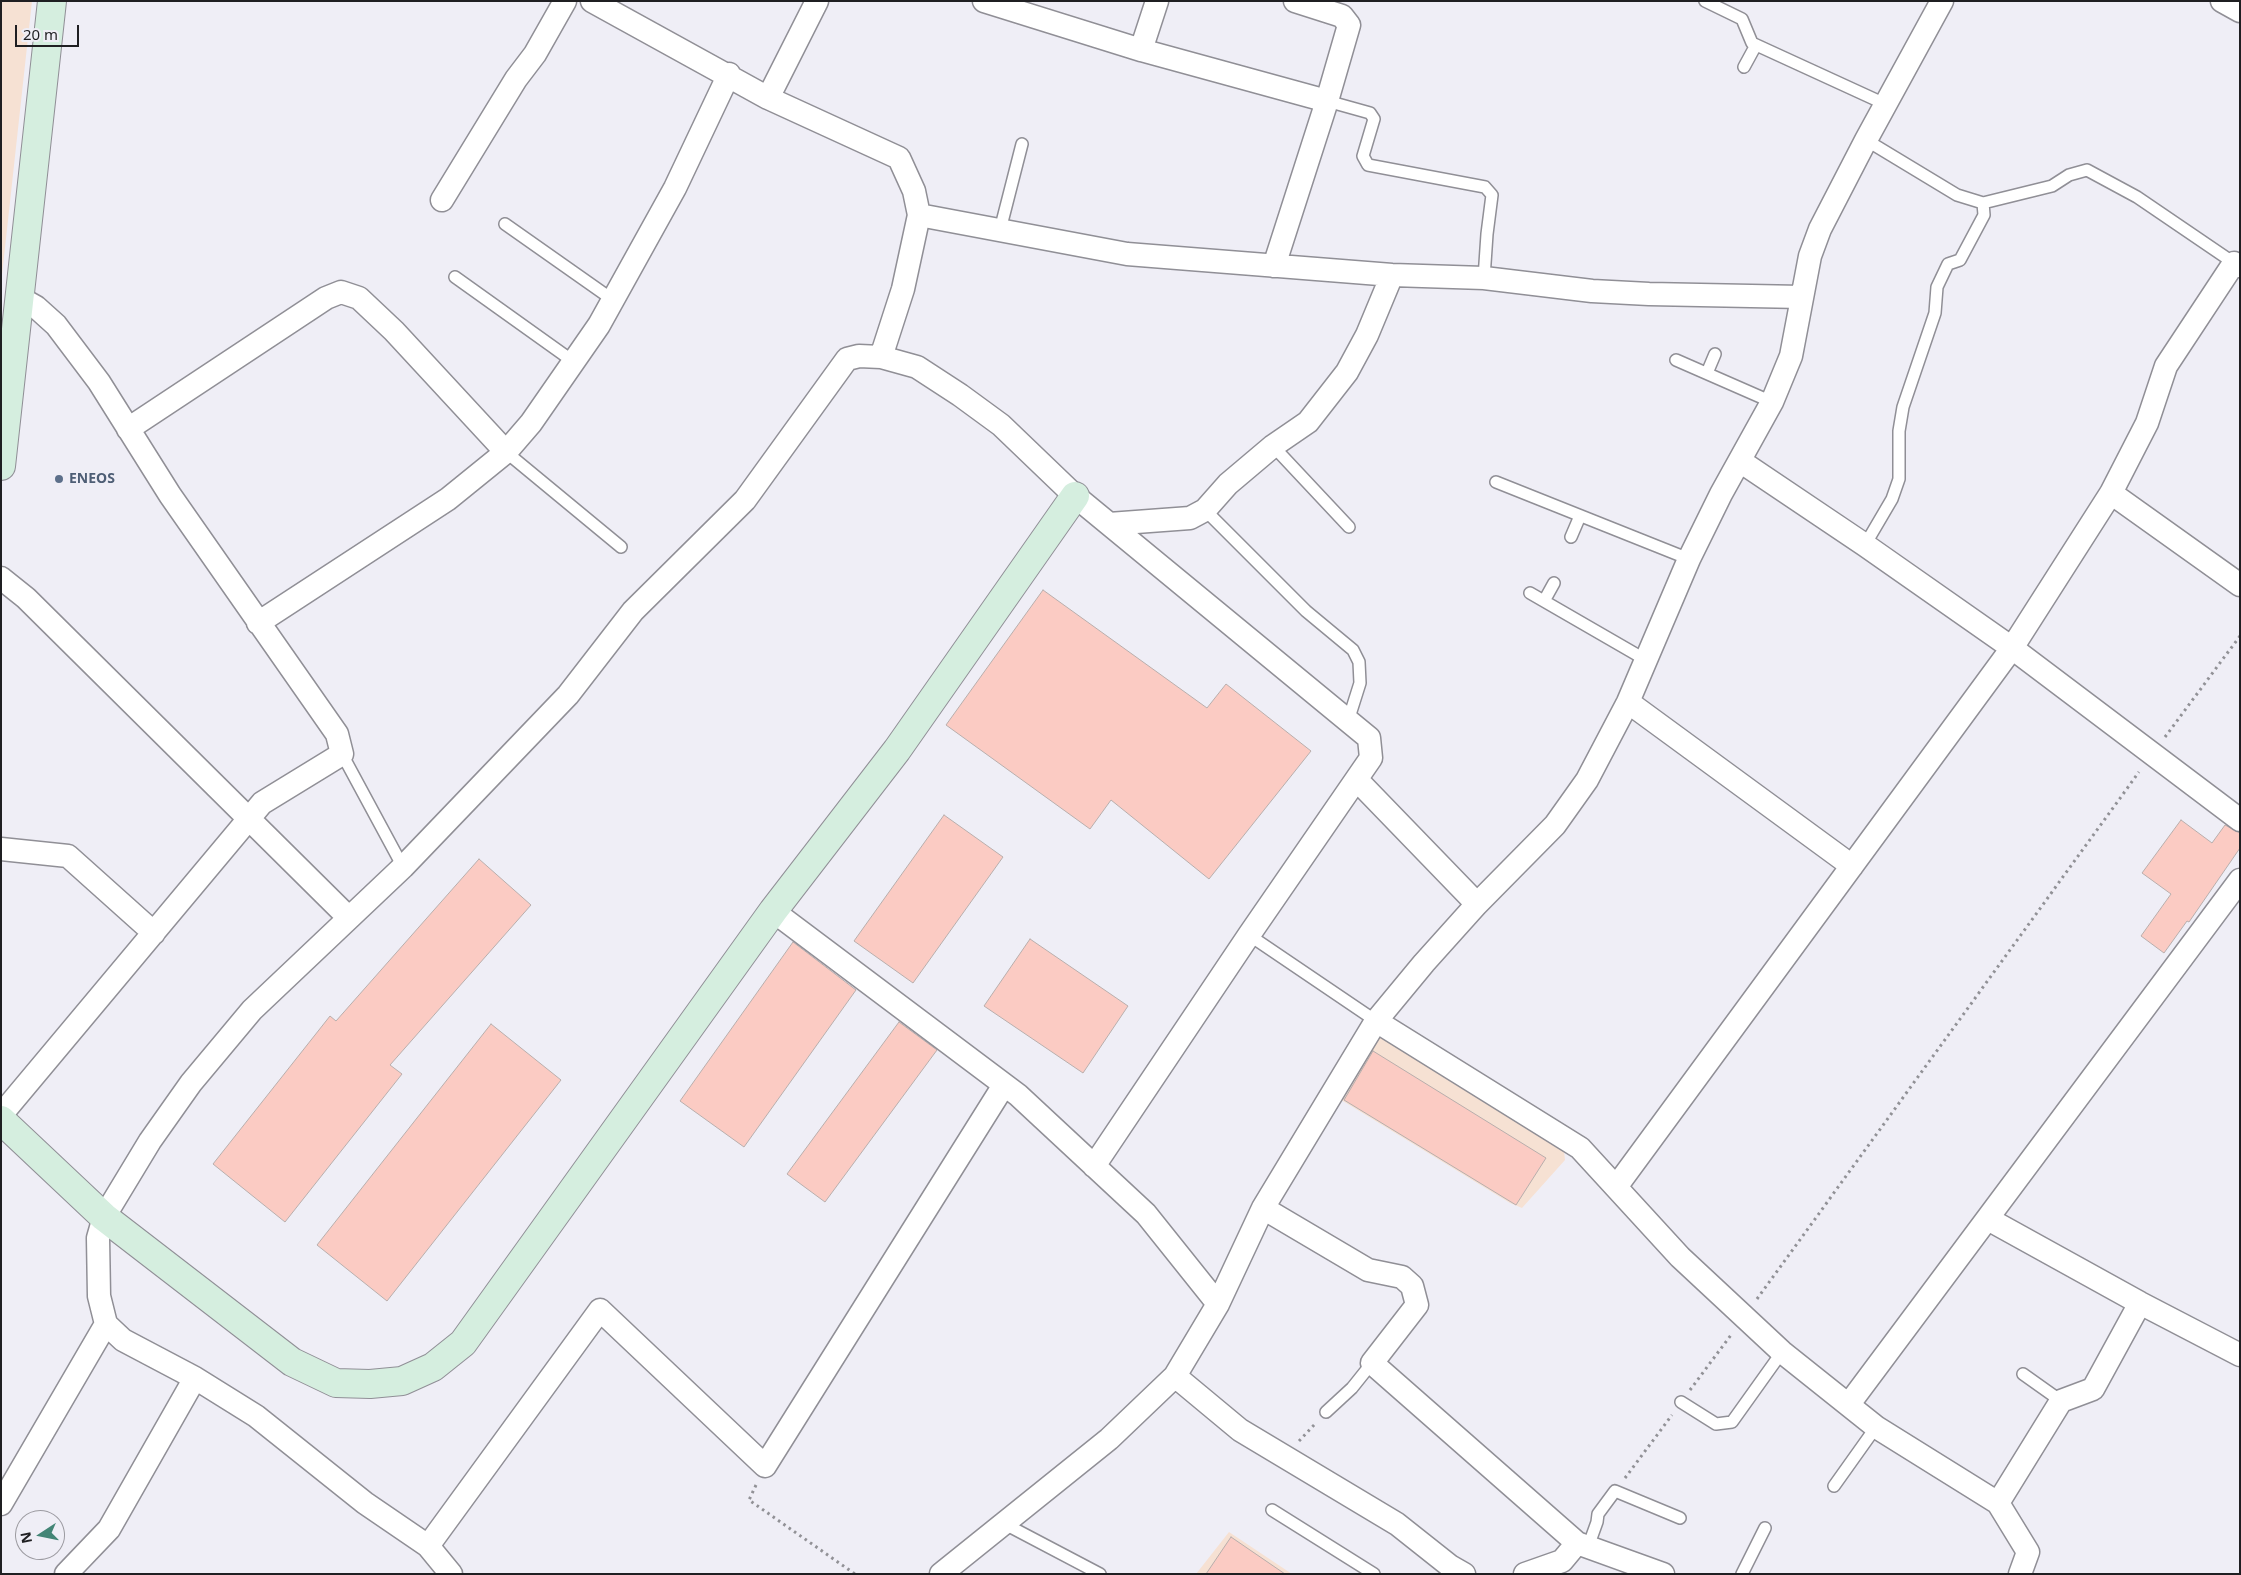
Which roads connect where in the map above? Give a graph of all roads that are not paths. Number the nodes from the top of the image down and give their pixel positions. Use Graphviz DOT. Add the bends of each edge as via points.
graph roads {
  1 [pos="52,1"];
  2 [pos="565,1"];
  3 [pos="592,1"];
  4 [pos="817,1"];
  5 [pos="984,1"];
  6 [pos="1157,1"];
  7 [pos="1295,1"];
  8 [pos="1705,1"];
  9 [pos="1942,1"];
  10 [pos="2222,1"];
  11 [pos="2240,11"];
  12 [pos="1756,45"];
  13 [pos="1142,50"];
  14 [pos="1744,67"];
  15 [pos="729,74"];
  16 [pos="768,98"];
  17 [pos="1327,101"];
  18 [pos="1885,104"];
  19 [pos="1866,140"];
  20 [pos="1022,144"];
  21 [pos="442,200"];
  22 [pos="1984,203"];
  23 [pos="919,214"];
  24 [pos="505,224"];
  25 [pos="1000,230"];
  26 [pos="2237,264"];
  27 [pos="1274,266"];
  28 [pos="455,276"];
  29 [pos="1392,276"];
  30 [pos="1484,278"];
  31 [pos="1802,296"];
  32 [pos="20,298"];
  33 [pos="613,300"];
  34 [pos="1715,354"];
  35 [pos="880,357"];
  36 [pos="1676,360"];
  37 [pos="574,362"];
  38 [pos="1707,373"];
  39 [pos="1772,402"];
  40 [pos="128,429"];
  41 [pos="1273,446"];
  42 [pos="506,452"];
  43 [pos="1740,462"];
  44 [pos="1,466"];
  45 [pos="1496,482"];
  46 [pos="2111,493"];
  47 [pos="1075,496"];
  48 [pos="1205,510"];
  49 [pos="1580,516"];
  50 [pos="1109,524"];
  51 [pos="1349,527"];
  52 [pos="1571,537"];
  53 [pos="1865,545"];
  54 [pos="621,548"];
  55 [pos="1689,559"];
  56 [pos="1,578"];
  57 [pos="1554,583"];
  58 [pos="2240,585"];
  59 [pos="1530,593"];
  60 [pos="1544,601"];
  61 [pos="258,623"];
  62 [pos="2012,648"];
  63 [pos="1646,660"];
  64 [pos="1628,702"];
  65 [pos="1348,722"];
  66 [pos="342,754"];
  67 [pos="1357,780"];
  68 [pos="250,820"];
  69 [pos="2240,820"];
  70 [pos="1,849"];
  71 [pos="1852,866"];
  72 [pos="403,867"];
  73 [pos="2240,880"];
  74 [pos="1477,904"];
  75 [pos="773,911"];
  76 [pos="350,918"];
  77 [pos="154,933"];
  78 [pos="1249,935"];
  79 [pos="1376,1021"];
  80 [pos="1004,1085"];
  81 [pos="1,1115"];
  82 [pos="1,1120"];
  83 [pos="1094,1166"];
  84 [pos="1616,1187"];
  85 [pos="1263,1208"];
  86 [pos="104,1217"];
  87 [pos="1988,1219"];
  88 [pos="2140,1303"];
  89 [pos="1218,1304"];
  90 [pos="106,1324"];
  91 [pos="1782,1352"];
  92 [pos="2240,1355"];
  93 [pos="1372,1363"];
  94 [pos="2023,1374"];
  95 [pos="1175,1376"];
  96 [pos="195,1378"];
  97 [pos="2061,1401"];
  98 [pos="1681,1402"];
  99 [pos="1849,1404"];
  100 [pos="1326,1412"];
  101 [pos="1876,1427"];
  102 [pos="1834,1486"];
  103 [pos="1998,1503"];
  104 [pos="1,1504"];
  105 [pos="1272,1510"];
  106 [pos="1680,1518"];
  107 [pos="1003,1523"];
  108 [pos="1765,1528"];
  109 [pos="1582,1545"];
  110 [pos="428,1546"];
  111 [pos="1557,1568"];
  112 [pos="949,1572"];
  113 [pos="66,1574"];
  114 [pos="450,1574"];
  115 [pos="1100,1574"];
  116 [pos="1374,1574"];
  117 [pos="1464,1574"];
  118 [pos="1525,1574"];
  119 [pos="1662,1574"];
  120 [pos="1742,1574"];
  121 [pos="2020,1574"];
  1 -- 32 [label="street"];
  2 -- 21 [label="street"];
  3 -- 15 [label="street"];
  4 -- 16 [label="street"];
  5 -- 13 [label="street"];
  6 -- 13 [label="street"];
  7 -- 17 [label="street" via="1342,16 1349,25"];
  8 -- 12 [label="lane" via="1742,19 1752,43"];
  9 -- 18 [label="street"];
  10 -- 11 [label="street"];
  12 -- 14 [label="lane"];
  12 -- 18 [label="lane"];
  13 -- 17 [label="street"];
  15 -- 16 [label="street"];
  15 -- 33 [label="street" via="675,188"];
  16 -- 23 [label="street" via="899,158 914,191"];
  17 -- 27 [label="street"];
  17 -- 30 [label="lane" via="1370,113 1374,119 1363,156 1368,165 1485,187 1492,195"];
  18 -- 19 [label="street"];
  19 -- 22 [label="lane" via="1957,195"];
  19 -- 31 [label="street" via="1820,229 1810,256"];
  20 -- 25 [label="lane"];
  22 -- 26 [label="lane" via="2052,186 2069,175 2087,170 2137,197"];
  22 -- 53 [label="lane" via="1984,215 1960,260 1948,264 1937,287 1935,313 1902,407 1899,479"];
  23 -- 25 [label="street"];
  23 -- 35 [label="street" via="903,289"];
  24 -- 33 [label="lane"];
  25 -- 27 [label="street" via="1127,254"];
  26 -- 46 [label="street" via="2166,366 2147,423"];
  27 -- 29 [label="street"];
  28 -- 37 [label="lane"];
  29 -- 30 [label="street"];
  29 -- 41 [label="street" via="1347,372 1308,422"];
  30 -- 31 [label="street" via="1592,291"];
  31 -- 39 [label="street" via="1791,356"];
  32 -- 40 [label="street" via="56,325 99,382"];
  32 -- 44 [label="street"];
  33 -- 37 [label="street"];
  34 -- 38 [label="lane"];
  35 -- 47 [label="street" via="917,367 960,395 1001,425"];
  35 -- 72 [label="street" via="847,359 745,500 633,611 568,695"];
  36 -- 38 [label="lane"];
  37 -- 42 [label="street"];
  38 -- 39 [label="lane"];
  39 -- 43 [label="street"];
  40 -- 42 [label="street" via="326,298 341,292 359,298 394,331"];
  40 -- 61 [label="street"];
  41 -- 48 [label="street" via="1228,484"];
  41 -- 51 [label="lane"];
  42 -- 54 [label="lane"];
  42 -- 61 [label="street" via="448,499"];
  43 -- 53 [label="street"];
  43 -- 55 [label="street"];
  45 -- 49 [label="lane"];
  46 -- 58 [label="street"];
  46 -- 62 [label="street"];
  47 -- 50 [label="street"];
  47 -- 75 [label="street" via="897,750"];
  48 -- 50 [label="street" via="1190,518"];
  48 -- 65 [label="lane" via="1306,611 1353,650 1359,662 1360,683"];
  49 -- 52 [label="lane"];
  49 -- 55 [label="lane"];
  50 -- 65 [label="street"];
  53 -- 62 [label="street"];
  55 -- 63 [label="street"];
  56 -- 68 [label="street" via="26,598"];
  57 -- 60 [label="lane"];
  59 -- 60 [label="lane"];
  60 -- 63 [label="lane"];
  61 -- 66 [label="street" via="337,734"];
  62 -- 69 [label="street"];
  62 -- 71 [label="street"];
  63 -- 64 [label="street"];
  64 -- 71 [label="street"];
  64 -- 74 [label="street" via="1586,780 1556,825"];
  65 -- 67 [label="street" via="1369,738 1371,758"];
  66 -- 68 [label="street" via="262,803"];
  66 -- 72 [label="lane"];
  67 -- 74 [label="street"];
  67 -- 78 [label="street"];
  68 -- 76 [label="street"];
  68 -- 77 [label="street"];
  70 -- 77 [label="street" via="68,856"];
  71 -- 84 [label="street"];
  72 -- 76 [label="street"];
  73 -- 87 [label="street"];
  74 -- 79 [label="street"];
  75 -- 80 [label="street"];
  75 -- 86 [label="street" via="463,1343 433,1367 402,1380 370,1384 336,1383 292,1362"];
  76 -- 86 [label="street" via="252,1010 191,1083 150,1141"];
  77 -- 81 [label="street"];
  78 -- 79 [label="lane"];
  78 -- 83 [label="street"];
  79 -- 84 [label="street" via="1580,1148"];
  79 -- 85 [label="street"];
  80 -- 83 [label="street"];
  80 -- 110 [label="street" via="766,1466 600,1310"];
  82 -- 86 [label="street"];
  83 -- 89 [label="street" via="1146,1214"];
  84 -- 91 [label="street" via="1680,1257"];
  85 -- 89 [label="street"];
  85 -- 93 [label="street" via="1368,1270 1402,1277 1412,1286 1417,1305"];
  86 -- 90 [label="street" via="98,1238 100,1296"];
  87 -- 88 [label="street"];
  87 -- 99 [label="street"];
  88 -- 92 [label="street"];
  88 -- 97 [label="street" via="2093,1389"];
  89 -- 95 [label="street"];
  90 -- 96 [label="street" via="123,1340"];
  90 -- 104 [label="street"];
  91 -- 98 [label="lane" via="1732,1422 1716,1424"];
  91 -- 99 [label="street"];
  93 -- 100 [label="lane" via="1352,1388"];
  93 -- 109 [label="street"];
  94 -- 97 [label="lane"];
  95 -- 107 [label="street" via="1109,1439"];
  95 -- 117 [label="street" via="1240,1430 1397,1524"];
  96 -- 110 [label="street" via="256,1416 365,1503"];
  96 -- 113 [label="street" via="109,1528"];
  97 -- 103 [label="street"];
  99 -- 101 [label="street"];
  101 -- 102 [label="lane"];
  101 -- 103 [label="street"];
  103 -- 121 [label="street" via="2028,1552"];
  105 -- 116 [label="lane"];
  106 -- 109 [label="lane" via="1615,1490"];
  107 -- 112 [label="street"];
  107 -- 115 [label="lane"];
  108 -- 120 [label="lane"];
  109 -- 111 [label="street"];
  109 -- 119 [label="street"];
  110 -- 114 [label="street"];
  111 -- 118 [label="street"];
}
